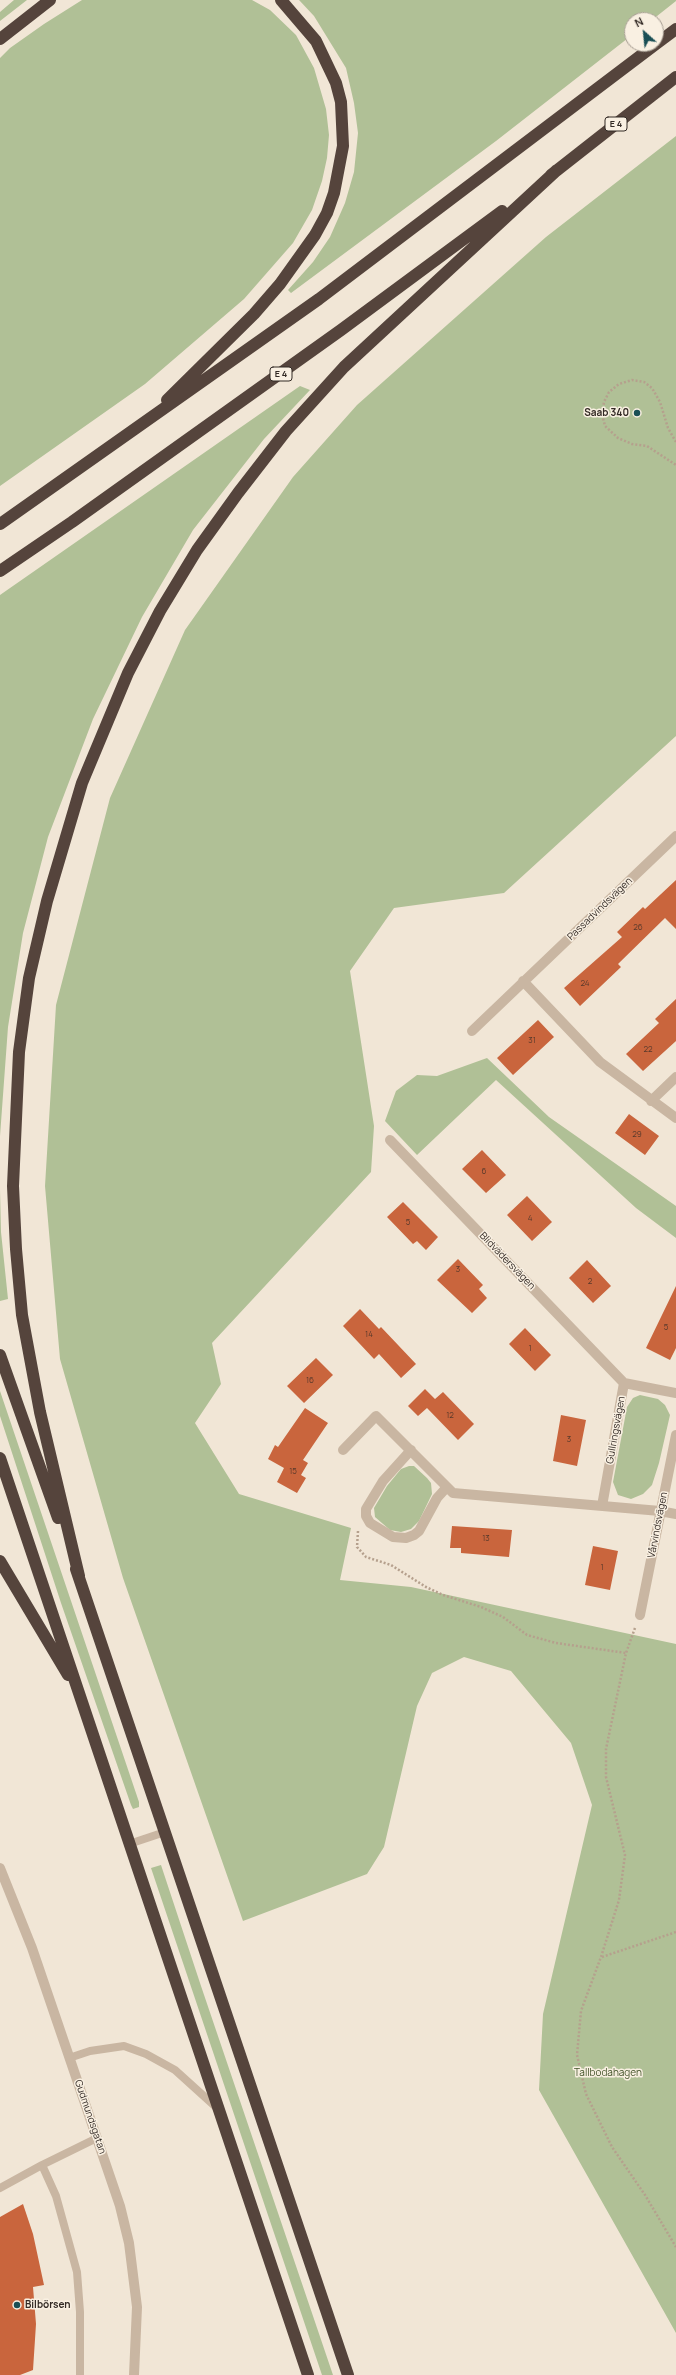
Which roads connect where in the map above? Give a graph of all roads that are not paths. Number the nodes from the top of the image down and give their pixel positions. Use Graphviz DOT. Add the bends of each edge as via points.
graph roads {
  1 [pos="50,0"];
  2 [pos="281,0"];
  3 [pos="676,29"];
  4 [pos="664,38"];
  5 [pos="0,39"];
  6 [pos="645,52"];
  7 [pos="676,77"];
  8 [pos="556,170"];
  9 [pos="141,426"];
  10 [pos="0,524"];
  11 [pos="0,571"];
  12 [pos="676,836"];
  13 [pos="524,981"];
  14 [pos="472,1031"];
  15 [pos="676,1077"];
  16 [pos="652,1101"];
  17 [pos="676,1118"];
  18 [pos="390,1140"];
  19 [pos="0,1355"];
  20 [pos="624,1383"];
  21 [pos="676,1393"];
  22 [pos="676,1435"];
  23 [pos="343,1450"];
  24 [pos="410,1450"];
  25 [pos="0,1458"];
  26 [pos="447,1487"];
  27 [pos="602,1506"];
  28 [pos="660,1511"];
  29 [pos="676,1514"];
  30 [pos="0,1561"];
  31 [pos="79,1576"];
  32 [pos="640,1615"];
  33 [pos="79,1695"];
  34 [pos="165,1832"];
  35 [pos="130,1844"];
  36 [pos="0,1868"];
  37 [pos="70,2058"];
  38 [pos="219,2110"];
  39 [pos="97,2138"];
  40 [pos="42,2165"];
  41 [pos="0,2188"];
  42 [pos="80,2375"];
  43 [pos="134,2375"];
  44 [pos="308,2375"];
  45 [pos="348,2375"];
  1 -- 5 [label="highway"];
  2 -- 9 [label="highway" via="316,41 336,83 341,102 343,146 334,193 315,235 280,284 254,314"];
  3 -- 4 [label="highway"];
  6 -- 9 [label="highway" via="319,299"];
  7 -- 8 [label="highway, E 4"];
  8 -- 11 [label="highway, E 4" via="342,330"];
  8 -- 31 [label="highway" via="344,367 286,431 243,486 197,550 160,611 128,673 82,783 47,900 29,978 19,1060 13,1186 22,1315 40,1412"];
  9 -- 10 [label="highway"];
  12 -- 13 [label="street, Passadvindsvägen"];
  13 -- 14 [label="street, Passadvindsvägen"];
  13 -- 16 [label="street" via="600,1062"];
  15 -- 16 [label="street"];
  16 -- 17 [label="street"];
  18 -- 20 [label="street, Blidvädersvägen"];
  19 -- 31 [label="highway"];
  20 -- 21 [label="street, Gullringsvägen"];
  20 -- 27 [label="street, Gullringsvägen"];
  22 -- 28 [label="street, Vårvindsvägen"];
  23 -- 24 [label="street" via="376,1416"];
  24 -- 26 [label="street"];
  24 -- 26 [label="street" via="383,1481 366,1509 370,1523 392,1537 406,1538 419,1531 437,1498"];
  25 -- 33 [label="highway"];
  26 -- 27 [label="street" via="453,1493"];
  27 -- 28 [label="street"];
  28 -- 29 [label="street"];
  28 -- 32 [label="street, Vårvindsvägen"];
  30 -- 33 [label="highway"];
  31 -- 34 [label="highway"];
  33 -- 35 [label="highway"];
  34 -- 35 [label="lane"];
  34 -- 45 [label="highway"];
  35 -- 38 [label="highway"];
  36 -- 37 [label="street, Gudmundsgatan" via="32,1948"];
  37 -- 38 [label="lane" via="90,2051 124,2046 146,2054 175,2070"];
  37 -- 39 [label="street, Gudmundsgatan"];
  38 -- 44 [label="highway"];
  39 -- 40 [label="lane"];
  39 -- 43 [label="street, Gudmundsgatan" via="130,2243 137,2307"];
  40 -- 41 [label="lane"];
  40 -- 42 [label="lane" via="56,2196 77,2272"];
}
